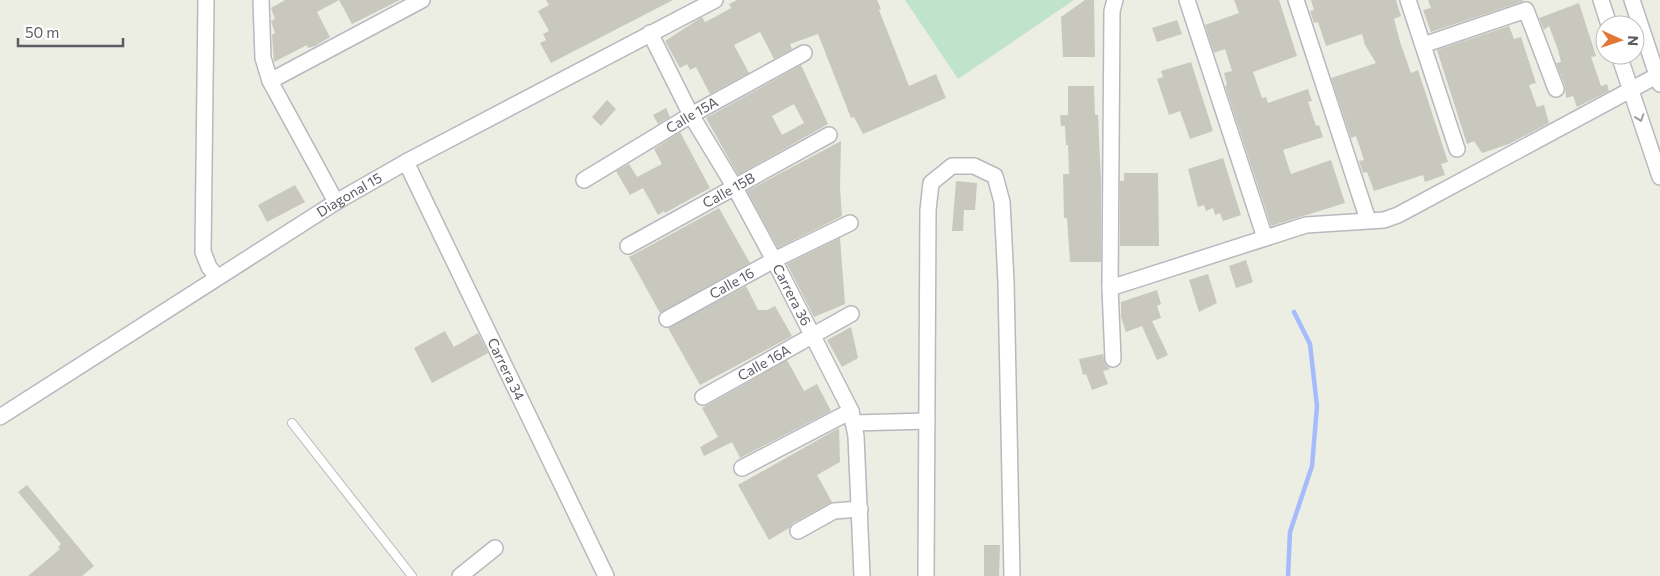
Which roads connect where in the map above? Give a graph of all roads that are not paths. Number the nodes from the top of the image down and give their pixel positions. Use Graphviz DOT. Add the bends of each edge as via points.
graph roads {
  1 [pos="206,0"];
  2 [pos="261,0"];
  3 [pos="422,0"];
  4 [pos="1115,0"];
  5 [pos="1187,0"];
  6 [pos="1296,0"];
  7 [pos="1408,0"];
  8 [pos="1601,0"];
  9 [pos="1632,0"];
  10 [pos="707,2"];
  11 [pos="1524,5"];
  12 [pos="1606,15"];
  13 [pos="650,33"];
  14 [pos="1423,45"];
  15 [pos="804,53"];
  16 [pos="1622,65"];
  17 [pos="1659,78"];
  18 [pos="270,81"];
  19 [pos="1556,89"];
  20 [pos="1630,89"];
  21 [pos="691,115"];
  22 [pos="829,135"];
  23 [pos="1457,149"];
  24 [pos="406,162"];
  25 [pos="1660,177"];
  26 [pos="584,180"];
  27 [pos="734,186"];
  28 [pos="336,202"];
  29 [pos="1368,220"];
  30 [pos="850,223"];
  31 [pos="1265,238"];
  32 [pos="628,246"];
  33 [pos="774,260"];
  34 [pos="217,277"];
  35 [pos="1110,288"];
  36 [pos="851,314"];
  37 [pos="667,319"];
  38 [pos="812,336"];
  39 [pos="1113,359"];
  40 [pos="703,397"];
  41 [pos="0,417"];
  42 [pos="852,417"];
  43 [pos="926,421"];
  44 [pos="292,423"];
  45 [pos="742,468"];
  46 [pos="860,509"];
  47 [pos="798,531"];
  48 [pos="495,548"];
  49 [pos="412,576"];
  50 [pos="460,576"];
  51 [pos="606,576"];
  52 [pos="862,576"];
  53 [pos="926,576"];
  54 [pos="1012,576"];
  1 -- 34 [label="street" via="203,252"];
  2 -- 18 [label="street" via="263,58"];
  3 -- 18 [label="street"];
  4 -- 35 [label="street" via="1112,11"];
  5 -- 31 [label="street"];
  6 -- 29 [label="street"];
  7 -- 14 [label="street"];
  8 -- 12 [label="street"];
  9 -- 17 [label="street"];
  10 -- 13 [label="street, Diagonal 15"];
  11 -- 14 [label="street"];
  11 -- 19 [label="street"];
  13 -- 21 [label="street, Carrera 36"];
  13 -- 24 [label="street, Diagonal 15"];
  14 -- 23 [label="street"];
  15 -- 21 [label="street, Calle 15A"];
  16 -- 20 [label="street"];
  17 -- 20 [label="street"];
  18 -- 28 [label="street"];
  20 -- 25 [label="street, one-way"];
  20 -- 29 [label="street" via="1398,215 1384,220"];
  21 -- 26 [label="street, Calle 15A"];
  21 -- 27 [label="street, Carrera 36"];
  22 -- 27 [label="street, Calle 15B"];
  24 -- 28 [label="street, Diagonal 15"];
  24 -- 51 [label="street, Carrera 34"];
  27 -- 32 [label="street, Calle 15B"];
  27 -- 33 [label="street, Carrera 36"];
  28 -- 34 [label="street, Diagonal 15"];
  29 -- 31 [label="street" via="1306,225"];
  30 -- 33 [label="street, Calle 16"];
  31 -- 35 [label="street"];
  33 -- 37 [label="street, Calle 16"];
  33 -- 38 [label="street, Carrera 36"];
  34 -- 41 [label="street, Diagonal 15"];
  35 -- 39 [label="street"];
  36 -- 38 [label="street, Calle 16A"];
  38 -- 40 [label="street, Calle 16A"];
  38 -- 42 [label="street, Carrera 36"];
  42 -- 43 [label="street"];
  42 -- 45 [label="street"];
  42 -- 46 [label="street, Carrera 36"];
  43 -- 53 [label="street"];
  43 -- 54 [label="street" via="931,183 952,166 974,166 995,176 1002,202"];
  44 -- 49 [label="lane"];
  46 -- 47 [label="street" via="834,511"];
  46 -- 52 [label="street, Carrera 36"];
  48 -- 50 [label="street"];
}
